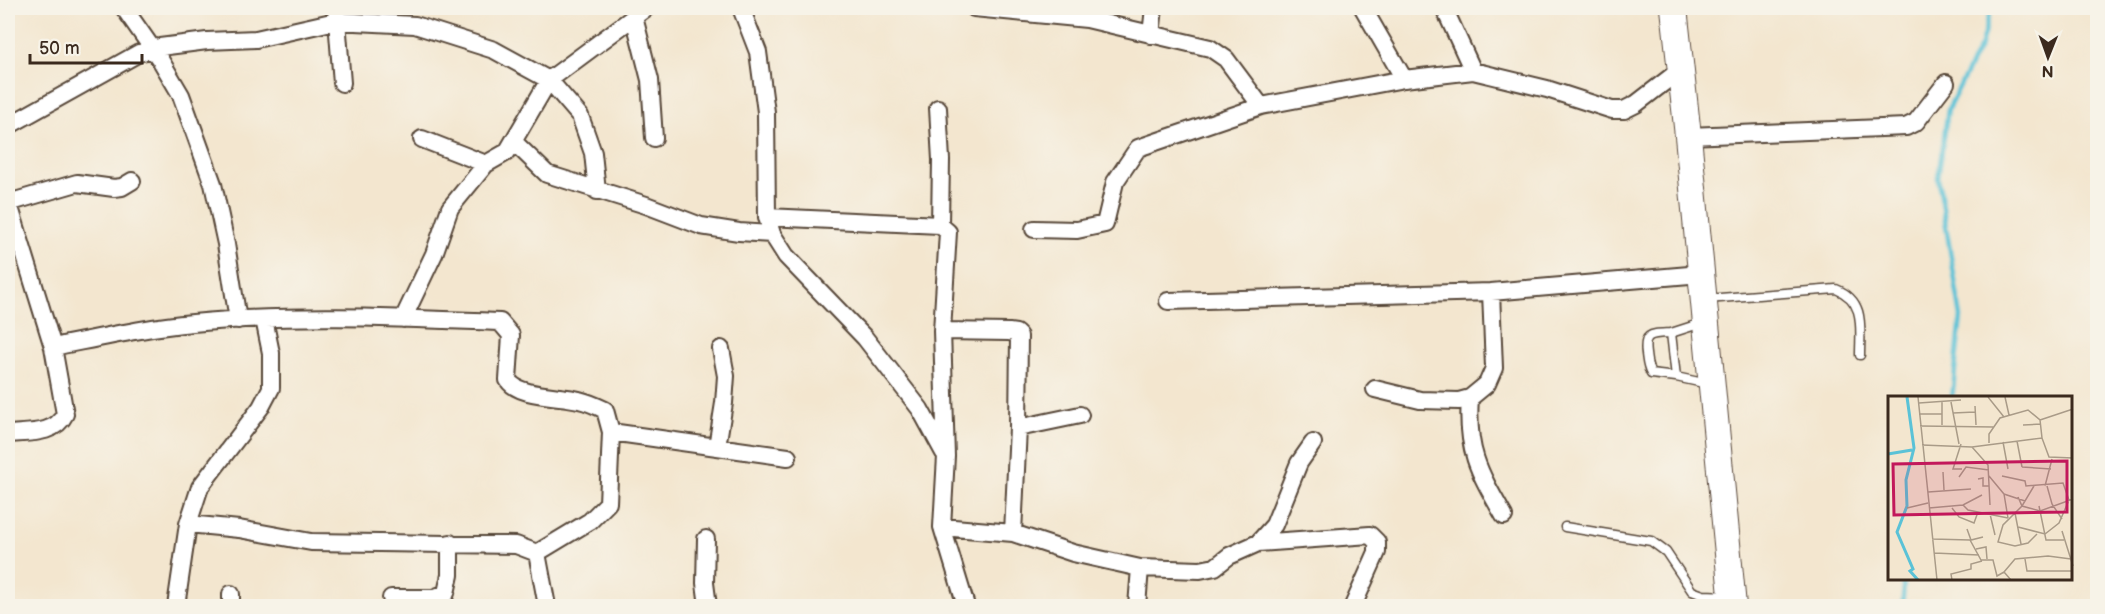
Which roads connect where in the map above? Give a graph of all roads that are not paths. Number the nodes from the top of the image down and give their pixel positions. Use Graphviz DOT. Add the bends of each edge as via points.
graph roads {
  1 [pos="124,8"];
  2 [pos="741,8"];
  3 [pos="974,8"];
  4 [pos="1154,8"];
  5 [pos="1363,8"];
  6 [pos="1444,8"];
  7 [pos="1674,8"];
  8 [pos="639,11"];
  9 [pos="1089,13"];
  10 [pos="336,14"];
  11 [pos="1151,35"];
  12 [pos="153,49"];
  13 [pos="1680,70"];
  14 [pos="1473,71"];
  15 [pos="1404,79"];
  16 [pos="549,80"];
  17 [pos="342,83"];
  18 [pos="1946,83"];
  19 [pos="1261,106"];
  20 [pos="939,108"];
  21 [pos="8,126"];
  22 [pos="1688,136"];
  23 [pos="654,138"];
  24 [pos="422,139"];
  25 [pos="513,142"];
  26 [pos="486,164"];
  27 [pos="132,181"];
  28 [pos="597,191"];
  29 [pos="8,202"];
  30 [pos="767,216"];
  31 [pos="940,225"];
  32 [pos="1034,229"];
  33 [pos="772,234"];
  34 [pos="1701,274"];
  35 [pos="1491,292"];
  36 [pos="1168,301"];
  37 [pos="1704,311"];
  38 [pos="264,319"];
  39 [pos="403,319"];
  40 [pos="238,320"];
  41 [pos="942,331"];
  42 [pos="1671,333"];
  43 [pos="53,347"];
  44 [pos="721,349"];
  45 [pos="1860,355"];
  46 [pos="1676,377"];
  47 [pos="1712,384"];
  48 [pos="1375,388"];
  49 [pos="1470,398"];
  50 [pos="1080,415"];
  51 [pos="1018,428"];
  52 [pos="611,432"];
  53 [pos="8,434"];
  54 [pos="1313,443"];
  55 [pos="717,447"];
  56 [pos="946,456"];
  57 [pos="788,457"];
  58 [pos="1504,516"];
  59 [pos="188,524"];
  60 [pos="942,527"];
  61 [pos="1565,527"];
  62 [pos="1012,533"];
  63 [pos="706,539"];
  64 [pos="450,543"];
  65 [pos="1258,543"];
  66 [pos="537,553"];
  67 [pos="1140,568"];
  68 [pos="391,598"];
  69 [pos="1732,601"];
  70 [pos="176,606"];
  71 [pos="547,606"];
  72 [pos="708,606"];
  73 [pos="966,606"];
  74 [pos="1137,606"];
  75 [pos="1353,606"];
  1 -- 12 [label="street"];
  2 -- 30 [label="street" via="758,52 766,112"];
  3 -- 9 [label="street"];
  4 -- 11 [label="street"];
  5 -- 15 [label="street"];
  6 -- 14 [label="street"];
  7 -- 13 [label="main road"];
  8 -- 16 [label="street"];
  8 -- 23 [label="street"];
  9 -- 11 [label="street"];
  10 -- 12 [label="street" via="256,39"];
  10 -- 16 [label="street" via="415,26 494,50"];
  10 -- 17 [label="street"];
  11 -- 19 [label="street" via="1210,48 1226,59"];
  12 -- 21 [label="street" via="139,52"];
  12 -- 40 [label="street" via="181,95 209,171"];
  13 -- 14 [label="street" via="1624,110 1612,110 1547,88"];
  13 -- 22 [label="main road"];
  14 -- 15 [label="street"];
  15 -- 19 [label="street"];
  16 -- 25 [label="street"];
  16 -- 28 [label="street" via="580,116 593,153"];
  18 -- 22 [label="street" via="1916,122 1906,128"];
  19 -- 32 [label="street" via="1138,148 1115,182 1105,224 1077,230"];
  20 -- 31 [label="street"];
  22 -- 34 [label="main road"];
  24 -- 26 [label="street"];
  25 -- 26 [label="street" via="507,152"];
  25 -- 28 [label="street" via="547,174"];
  26 -- 39 [label="street" via="450,208 434,254"];
  27 -- 29 [label="street" via="114,188 77,183"];
  28 -- 33 [label="street" via="701,225"];
  29 -- 43 [label="street"];
  30 -- 31 [label="street"];
  30 -- 33 [label="street"];
  31 -- 41 [label="street" via="948,232 949,241"];
  33 -- 56 [label="street" via="786,256 866,338 920,409"];
  34 -- 35 [label="street"];
  34 -- 37 [label="main road"];
  35 -- 36 [label="street"];
  35 -- 49 [label="street" via="1494,368 1487,384"];
  37 -- 42 [label="lane"];
  37 -- 45 [label="lane" via="1836,289 1845,292 1858,308"];
  37 -- 47 [label="main road"];
  38 -- 39 [label="street"];
  38 -- 40 [label="street"];
  38 -- 59 [label="street" via="271,353 271,388 200,487"];
  39 -- 52 [label="street" via="500,322 511,335 511,386 579,400 605,410"];
  40 -- 43 [label="street" via="172,326"];
  41 -- 51 [label="street" via="1009,332 1019,336"];
  41 -- 56 [label="street"];
  42 -- 46 [label="lane"];
  42 -- 46 [label="lane" via="1644,341 1651,374"];
  43 -- 53 [label="street" via="64,414 60,423 51,429"];
  44 -- 55 [label="street" via="726,376"];
  46 -- 47 [label="lane"];
  47 -- 69 [label="main road"];
  48 -- 49 [label="street" via="1420,400"];
  49 -- 58 [label="street" via="1469,436 1480,473"];
  50 -- 51 [label="street"];
  51 -- 62 [label="street"];
  52 -- 55 [label="street"];
  52 -- 66 [label="street" via="608,503 590,521"];
  54 -- 65 [label="street" via="1299,463 1274,525"];
  55 -- 57 [label="street"];
  56 -- 60 [label="street"];
  59 -- 64 [label="street" via="311,542"];
  59 -- 70 [label="street"];
  60 -- 62 [label="street"];
  60 -- 73 [label="street"];
  61 -- 69 [label="lane" via="1651,541 1666,552 1692,591"];
  62 -- 67 [label="street" via="1073,553"];
  63 -- 72 [label="street"];
  64 -- 66 [label="street" via="516,545"];
  64 -- 68 [label="street" via="446,592 433,598"];
  65 -- 67 [label="street" via="1215,567"];
  65 -- 75 [label="street" via="1370,536 1377,542 1377,552"];
  66 -- 71 [label="street"];
  67 -- 74 [label="street"];
}
